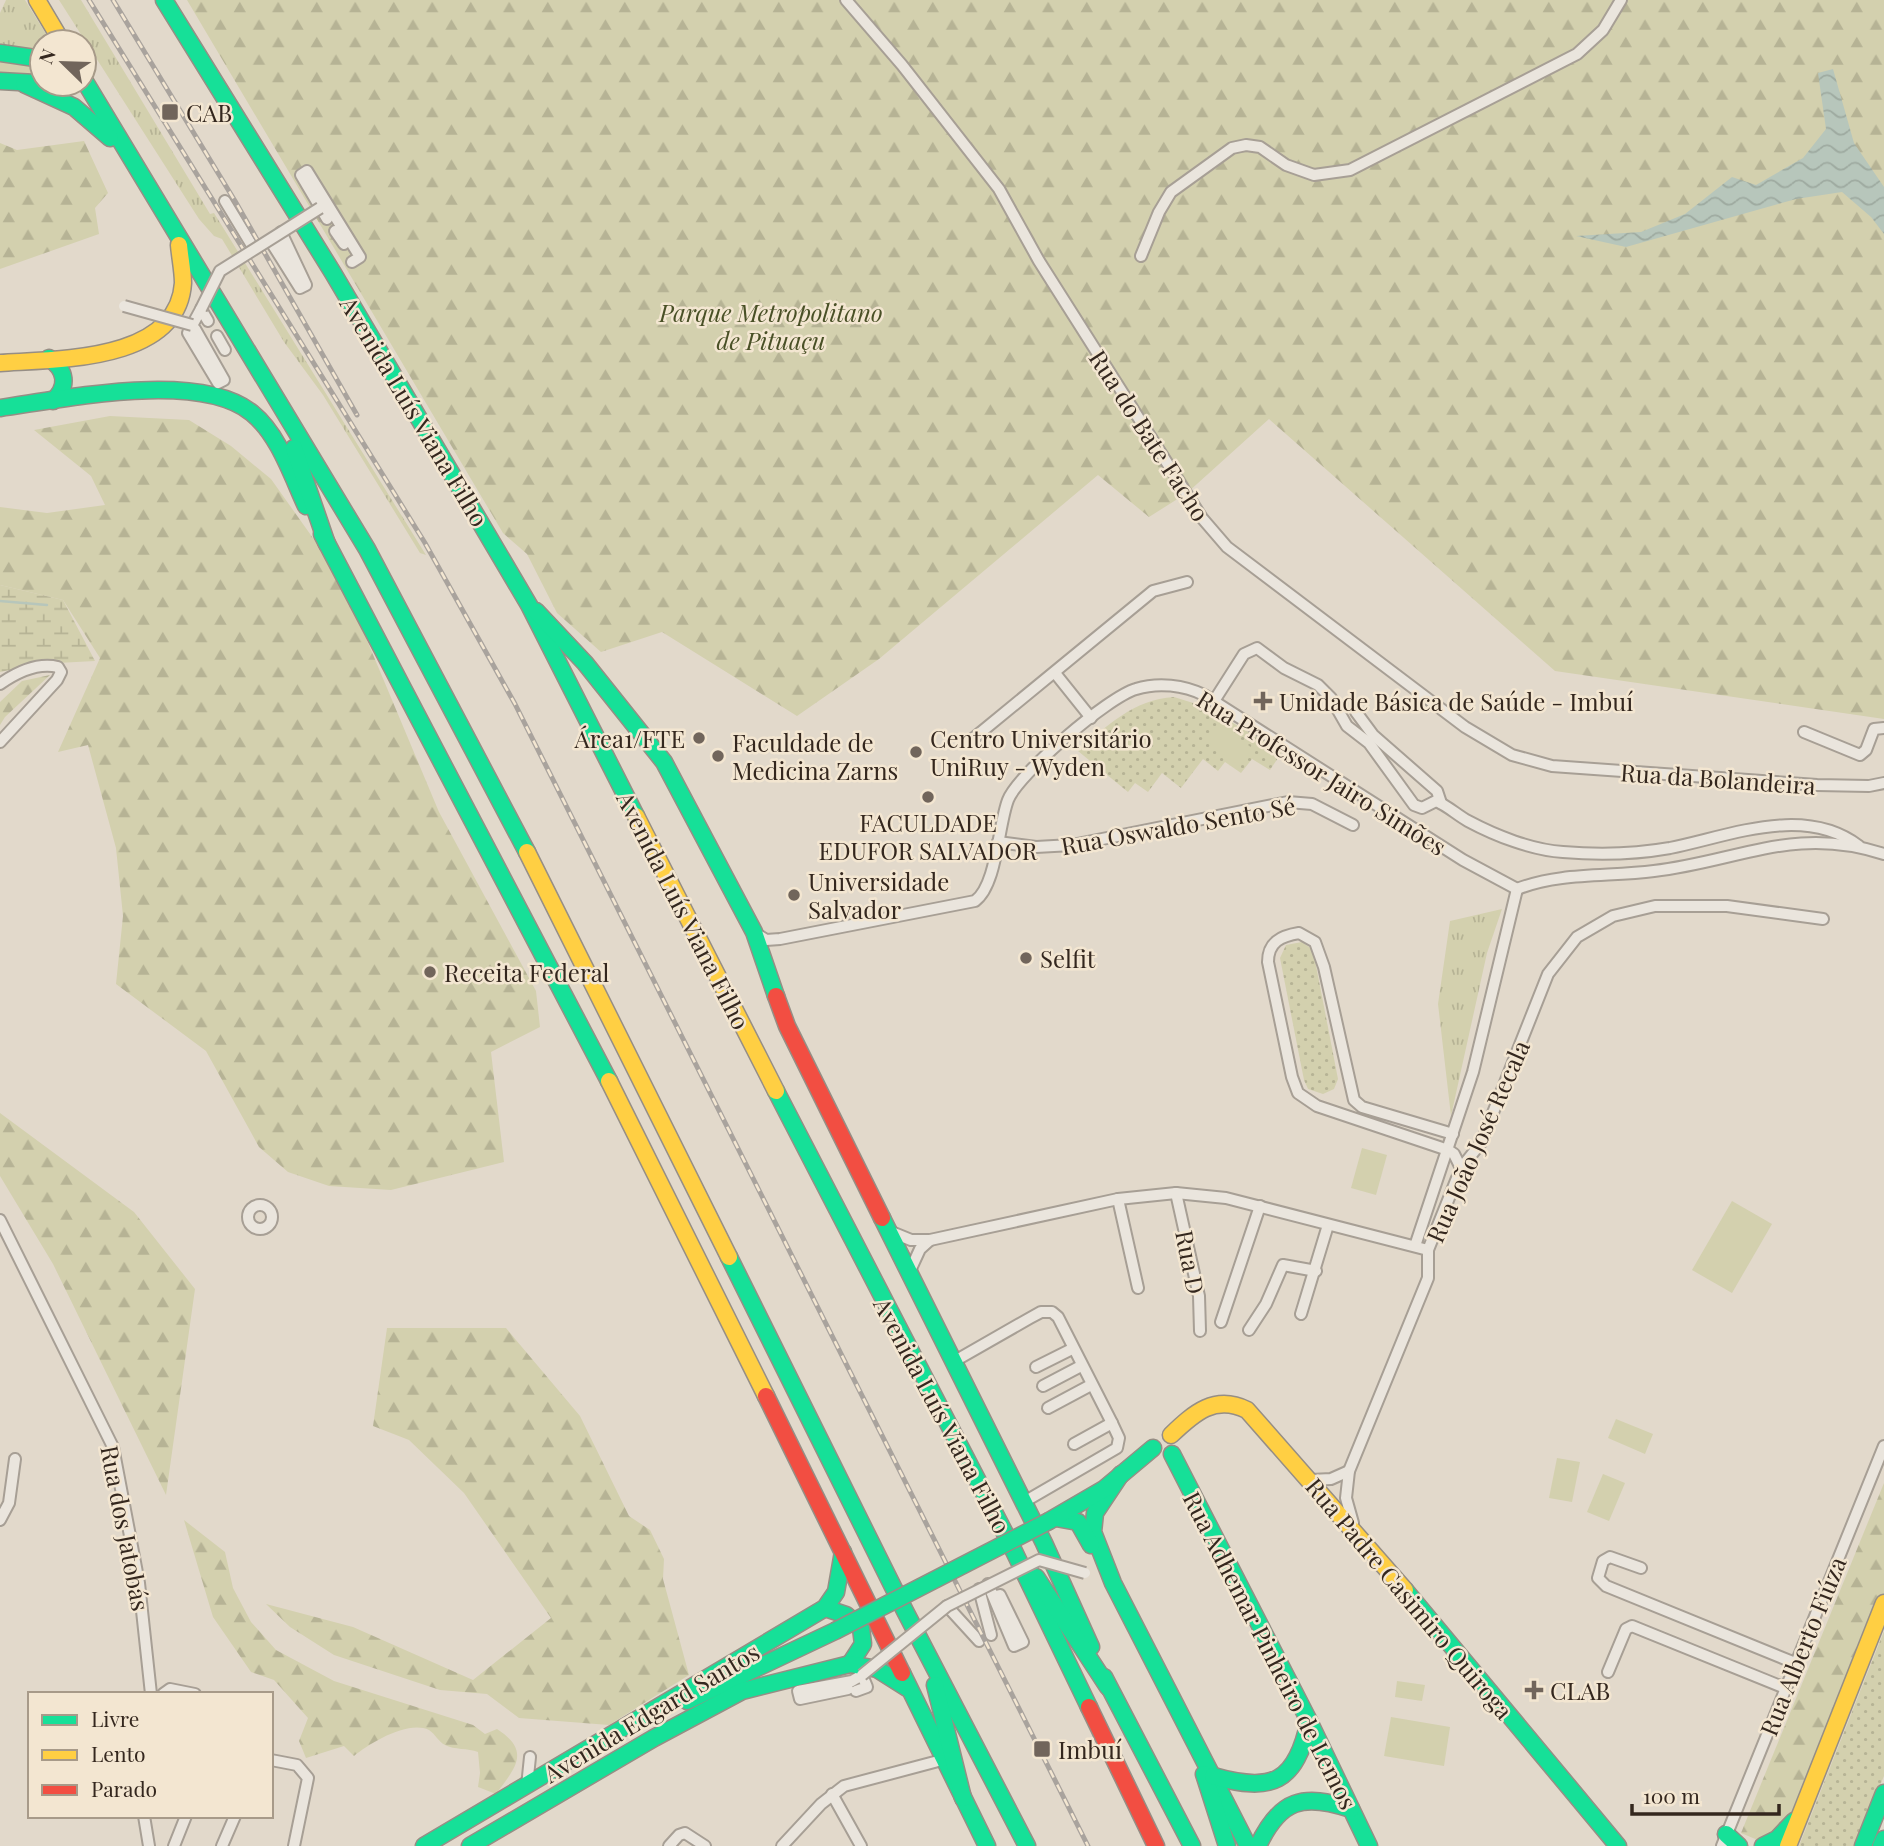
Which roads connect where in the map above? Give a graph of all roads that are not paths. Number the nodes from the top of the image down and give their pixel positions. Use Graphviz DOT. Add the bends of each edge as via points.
graph roads {
  1 [pos="37,0"];
  2 [pos="164,0"];
  3 [pos="846,0"];
  4 [pos="1621,0"];
  5 [pos="54,28"];
  6 [pos="0,53"];
  7 [pos="28,57"];
  8 [pos="0,81"];
  9 [pos="24,84"];
  10 [pos="28,84"];
  11 [pos="95,98"];
  12 [pos="130,158"];
  13 [pos="225,201"];
  14 [pos="320,208"];
  15 [pos="327,219"];
  16 [pos="335,231"];
  17 [pos="176,232"];
  18 [pos="281,232"];
  19 [pos="344,244"];
  20 [pos="254,249"];
  21 [pos="1141,256"];
  22 [pos="352,262"];
  23 [pos="298,275"];
  24 [pos="124,306"];
  25 [pos="201,309"];
  26 [pos="208,321"];
  27 [pos="192,325"];
  28 [pos="217,336"];
  29 [pos="225,350"];
  30 [pos="49,358"];
  31 [pos="0,363"];
  32 [pos="215,373"];
  33 [pos="53,401"];
  34 [pos="277,403"];
  35 [pos="0,408"];
  36 [pos="327,544"];
  37 [pos="1187,582"];
  38 [pos="530,605"];
  39 [pos="1055,674"];
  40 [pos="0,684"];
  41 [pos="1214,701"];
  42 [pos="1356,712"];
  43 [pos="1091,718"];
  44 [pos="1884,728"];
  45 [pos="1804,732"];
  46 [pos="0,742"];
  47 [pos="969,742"];
  48 [pos="1552,766"];
  49 [pos="1884,783"];
  50 [pos="1441,803"];
  51 [pos="1353,825"];
  52 [pos="998,842"];
  53 [pos="1860,846"];
  54 [pos="1651,850"];
  55 [pos="1884,854"];
  56 [pos="1655,871"];
  57 [pos="1517,889"];
  58 [pos="1823,919"];
  59 [pos="754,932"];
  60 [pos="780,939"];
  61 [pos="764,961"];
  62 [pos="1408,1121"];
  63 [pos="1404,1134"];
  64 [pos="1453,1134"];
  65 [pos="1448,1150"];
  66 [pos="1461,1168"];
  67 [pos="1175,1193"];
  68 [pos="1118,1199"];
  69 [pos="1260,1206"];
  70 [pos="0,1220"];
  71 [pos="1328,1226"];
  72 [pos="889,1231"];
  73 [pos="930,1240"];
  74 [pos="1415,1246"];
  75 [pos="1428,1250"];
  76 [pos="1316,1271"];
  77 [pos="909,1273"];
  78 [pos="1138,1288"];
  79 [pos="1301,1314"];
  80 [pos="1221,1322"];
  81 [pos="1249,1330"];
  82 [pos="1200,1331"];
  83 [pos="1072,1349"];
  84 [pos="953,1362"];
  85 [pos="1081,1366"];
  86 [pos="1036,1367"];
  87 [pos="1091,1385"];
  88 [pos="1043,1386"];
  89 [pos="1048,1408"];
  90 [pos="1112,1423"];
  91 [pos="1074,1444"];
  92 [pos="1164,1445"];
  93 [pos="1884,1446"];
  94 [pos="15,1459"];
  95 [pos="1349,1471"];
  96 [pos="1121,1474"];
  97 [pos="1311,1480"];
  98 [pos="1024,1502"];
  99 [pos="1052,1519"];
  100 [pos="0,1520"];
  101 [pos="1357,1532"];
  102 [pos="1011,1545"];
  103 [pos="843,1552"];
  104 [pos="1641,1568"];
  105 [pos="1085,1573"];
  106 [pos="1113,1584"];
  107 [pos="984,1587"];
  108 [pos="998,1597"];
  109 [pos="1884,1603"];
  110 [pos="947,1606"];
  111 [pos="825,1608"];
  112 [pos="991,1635"];
  113 [pos="979,1641"];
  114 [pos="929,1656"];
  115 [pos="1795,1663"];
  116 [pos="856,1669"];
  117 [pos="1608,1672"];
  118 [pos="1108,1687"];
  119 [pos="1785,1688"];
  120 [pos="856,1691"];
  121 [pos="910,1691"];
  122 [pos="151,1692"];
  123 [pos="166,1692"];
  124 [pos="185,1692"];
  125 [pos="816,1693"];
  126 [pos="844,1695"];
  127 [pos="833,1700"];
  128 [pos="1309,1721"];
  129 [pos="634,1724"];
  130 [pos="1198,1748"];
  131 [pos="530,1757"];
  132 [pos="943,1760"];
  133 [pos="273,1761"];
  134 [pos="1213,1776"];
  135 [pos="527,1786"];
  136 [pos="1884,1793"];
  137 [pos="832,1794"];
  138 [pos="964,1798"];
  139 [pos="1351,1810"];
  140 [pos="1801,1814"];
  141 [pos="144,1818"];
  142 [pos="186,1818"];
  143 [pos="234,1818"];
  144 [pos="1884,1839"];
  145 [pos="1724,1840"];
  146 [pos="149,1846"];
  147 [pos="174,1846"];
  148 [pos="222,1846"];
  149 [pos="294,1846"];
  150 [pos="424,1846"];
  151 [pos="470,1846"];
  152 [pos="669,1846"];
  153 [pos="705,1846"];
  154 [pos="782,1846"];
  155 [pos="861,1846"];
  156 [pos="987,1846"];
  157 [pos="1027,1846"];
  158 [pos="1157,1846"];
  159 [pos="1192,1846"];
  160 [pos="1227,1846"];
  161 [pos="1248,1846"];
  162 [pos="1258,1846"];
  163 [pos="1369,1846"];
  164 [pos="1618,1846"];
  165 [pos="1739,1846"];
  166 [pos="1763,1846"];
  167 [pos="1788,1846"];
  168 [pos="1863,1846"];
  169 [pos="1881,1846"];
  1 -- 5 [label="main road"];
  2 -- 38 [label="main road, Avenida Luís Viana Filho"];
  3 -- 48 [label="street, Rua do Bate Facho" via="999,189 1039,261 1221,541 1465,727 1512,755"];
  4 -- 21 [label="street" via="1603,30 1577,54 1350,170 1314,174 1286,165 1260,147 1232,148 1171,192"];
  6 -- 7 [label="main road"];
  8 -- 9 [label="main road"];
  9 -- 10 [label="main road"];
  9 -- 12 [label="main road" via="74,107"];
  11 -- 12 [label="main road"];
  12 -- 17 [label="main road"];
  13 -- 20 [label="street"];
  14 -- 15 [label="street"];
  14 -- 18 [label="street, bridge"];
  14 -- 22 [label="street" via="301,175 307,171 360,257"];
  16 -- 19 [label="street"];
  17 -- 30 [label="main road" via="182,289 165,327 131,348"];
  17 -- 34 [label="main road"];
  18 -- 20 [label="street, bridge"];
  18 -- 23 [label="street" via="306,285 300,288 273,245 279,242"];
  20 -- 25 [label="street, bridge" via="219,271"];
  24 -- 27 [label="street, bridge"];
  25 -- 26 [label="street"];
  25 -- 27 [label="street, bridge"];
  27 -- 32 [label="street" via="188,332 218,383 224,380 195,329 191,332"];
  28 -- 29 [label="street"];
  30 -- 31 [label="main road"];
  30 -- 33 [label="main road" via="65,376 63,390"];
  33 -- 35 [label="main road"];
  33 -- 36 [label="main road" via="185,391 212,394 242,406 270,436"];
  34 -- 36 [label="main road"];
  34 -- 114 [label="main road" via="366,549 489,776"];
  36 -- 103 [label="main road" via="634,1127"];
  37 -- 39 [label="street" via="1153,591"];
  38 -- 59 [label="main road, Avenida Luís Viana Filho" via="657,750"];
  38 -- 102 [label="main road, Avenida Luís Viana Filho"];
  39 -- 43 [label="street"];
  39 -- 47 [label="street"];
  40 -- 46 [label="street" via="41,665 58,667 61,672"];
  41 -- 43 [label="street, Rua Professor Jairo Simões" via="1187,689 1154,685 1133,690"];
  41 -- 50 [label="street" via="1244,654 1257,648 1331,698 1347,726 1369,743 1414,805 1422,808"];
  41 -- 57 [label="street, Rua Professor Jairo Simões" via="1463,860"];
  42 -- 50 [label="street" via="1373,735 1437,791"];
  43 -- 52 [label="street, Rua Professor Jairo Simões" via="1016,786 1008,799"];
  44 -- 45 [label="street" via="1874,729 1860,755"];
  48 -- 49 [label="street, Rua da Bolandeira" via="1817,785"];
  50 -- 54 [label="street" via="1468,821 1542,849 1578,853"];
  51 -- 52 [label="street, Rua Oswaldo Sento Sé" via="1312,804 1288,802 1072,845"];
  52 -- 60 [label="street, Rua Professor Jairo Simões" via="985,888 975,901"];
  53 -- 54 [label="street" via="1826,828 1783,826 1744,829"];
  53 -- 55 [label="street"];
  53 -- 56 [label="street" via="1839,842 1767,846"];
  54 -- 56 [label="street"];
  56 -- 57 [label="street" via="1561,878"];
  57 -- 64 [label="street"];
  58 -- 66 [label="street, Rua João José Recala" via="1681,904 1632,909 1595,925 1561,954 1548,974 1481,1143"];
  59 -- 60 [label="street, Rua Professor Jairo Simões" via="766,940"];
  59 -- 61 [label="main road, Avenida Luís Viana Filho"];
  60 -- 61 [label="street"];
  61 -- 72 [label="main road, Avenida Luís Viana Filho" via="786,1026"];
  62 -- 63 [label="street"];
  62 -- 63 [label="street" via="1354,1100 1315,942 1299,933 1276,940 1269,962 1298,1093 1317,1106"];
  62 -- 64 [label="street"];
  63 -- 65 [label="street"];
  64 -- 65 [label="street"];
  65 -- 66 [label="street"];
  65 -- 74 [label="street"];
  66 -- 75 [label="street, Rua João José Recala"];
  67 -- 68 [label="street"];
  67 -- 69 [label="street"];
  67 -- 82 [label="street, Rua D" via="1198,1286"];
  68 -- 73 [label="street"];
  68 -- 78 [label="street"];
  69 -- 71 [label="street"];
  69 -- 80 [label="street"];
  70 -- 122 [label="street, Rua dos Jatobás" via="113,1447 139,1583"];
  71 -- 74 [label="street"];
  71 -- 76 [label="street"];
  72 -- 73 [label="street" via="911,1240"];
  72 -- 77 [label="main road, Avenida Luís Viana Filho"];
  73 -- 77 [label="street" via="919,1249"];
  74 -- 75 [label="street"];
  75 -- 95 [label="street, Rua João José Recala" via="1428,1278"];
  76 -- 79 [label="street"];
  76 -- 81 [label="street" via="1283,1265"];
  77 -- 84 [label="main road, Avenida Luís Viana Filho"];
  83 -- 84 [label="street" via="1058,1317 1047,1311"];
  83 -- 85 [label="street"];
  83 -- 86 [label="street"];
  84 -- 98 [label="main road, Avenida Luís Viana Filho"];
  85 -- 87 [label="street"];
  85 -- 88 [label="street"];
  87 -- 89 [label="street"];
  87 -- 90 [label="street"];
  90 -- 91 [label="street"];
  90 -- 98 [label="street" via="1117,1448"];
  92 -- 96 [label="main road, Rua Padre Casimiro Quiroga"];
  92 -- 97 [label="main road, Rua Padre Casimiro Quiroga" via="1210,1404 1226,1402 1241,1406 1254,1417"];
  92 -- 128 [label="main road, Rua Adhemar Pinheiro de Lemos"];
  93 -- 115 [label="street, Rua Alberto Fiúza"];
  94 -- 100 [label="street" via="9,1503"];
  95 -- 97 [label="street" via="1331,1479"];
  95 -- 101 [label="street, Rua João José Recala" via="1348,1509"];
  96 -- 99 [label="main road, Rua Padre Casimiro Quiroga"];
  96 -- 106 [label="main road, Rua Padre Casimiro Quiroga" via="1098,1506 1092,1525"];
  97 -- 101 [label="main road, Rua Padre Casimiro Quiroga"];
  98 -- 118 [label="main road, Avenida Luís Viana Filho"];
  99 -- 106 [label="main road" via="1078,1522"];
  99 -- 129 [label="main road, Rua Padre Casimiro Quiroga, bridge" via="749,1675"];
  101 -- 164 [label="main road, Rua Padre Casimiro Quiroga"];
  102 -- 118 [label="main road"];
  102 -- 158 [label="main road, Avenida Luís Viana Filho"];
  103 -- 111 [label="main road" via="836,1592"];
  103 -- 121 [label="main road"];
  104 -- 115 [label="street" via="1610,1557 1603,1561 1598,1578 1606,1586"];
  105 -- 107 [label="street, bridge" via="1039,1560"];
  106 -- 130 [label="main road, Rua Padre Casimiro Quiroga"];
  107 -- 108 [label="street" via="1014,1646 1023,1642 1000,1595 996,1596 1015,1641"];
  107 -- 110 [label="street, bridge"];
  107 -- 112 [label="street"];
  109 -- 140 [label="main road"];
  110 -- 113 [label="street"];
  110 -- 116 [label="street, bridge"];
  111 -- 116 [label="main road" via="852,1618 861,1628 863,1644"];
  111 -- 129 [label="main road, Avenida Edgard Santos"];
  114 -- 138 [label="main road"];
  114 -- 157 [label="main road"];
  115 -- 119 [label="street, Rua Alberto Fiúza"];
  116 -- 120 [label="street" via="867,1687"];
  116 -- 121 [label="main road, Avenida Edgard Santos" via="877,1669"];
  116 -- 125 [label="street" via="852,1681 798,1691 800,1699 848,1689"];
  116 -- 151 [label="main road, Avenida Edgard Santos" via="761,1685 718,1701"];
  117 -- 119 [label="street" via="1626,1629 1632,1626"];
  118 -- 159 [label="main road, Avenida Luís Viana Filho"];
  119 -- 145 [label="street, Rua Alberto Fiúza"];
  121 -- 132 [label="main road"];
  123 -- 124 [label="street"];
  126 -- 127 [label="street"];
  128 -- 134 [label="main road" via="1299,1755 1274,1783 1252,1787"];
  128 -- 139 [label="main road, Rua Adhemar Pinheiro de Lemos"];
  129 -- 135 [label="main road, Avenida Edgard Santos"];
  130 -- 134 [label="main road, Rua Padre Casimiro Quiroga"];
  130 -- 160 [label="main road"];
  131 -- 135 [label="street"];
  132 -- 137 [label="street" via="863,1779"];
  132 -- 138 [label="main road"];
  133 -- 149 [label="street" via="302,1768 309,1785"];
  134 -- 161 [label="main road, Rua Padre Casimiro Quiroga"];
  135 -- 150 [label="main road, Avenida Edgard Santos"];
  136 -- 168 [label="main road"];
  137 -- 154 [label="street"];
  137 -- 155 [label="street"];
  138 -- 156 [label="main road"];
  139 -- 162 [label="main road" via="1317,1799 1298,1800 1272,1819"];
  139 -- 163 [label="main road, Rua Adhemar Pinheiro de Lemos"];
  140 -- 166 [label="main road" via="1777,1839"];
  140 -- 167 [label="main road"];
  141 -- 146 [label="street"];
  142 -- 147 [label="street"];
  143 -- 148 [label="street"];
  144 -- 169 [label="main road"];
  145 -- 165 [label="main road"];
  152 -- 153 [label="street" via="684,1833"];
}
